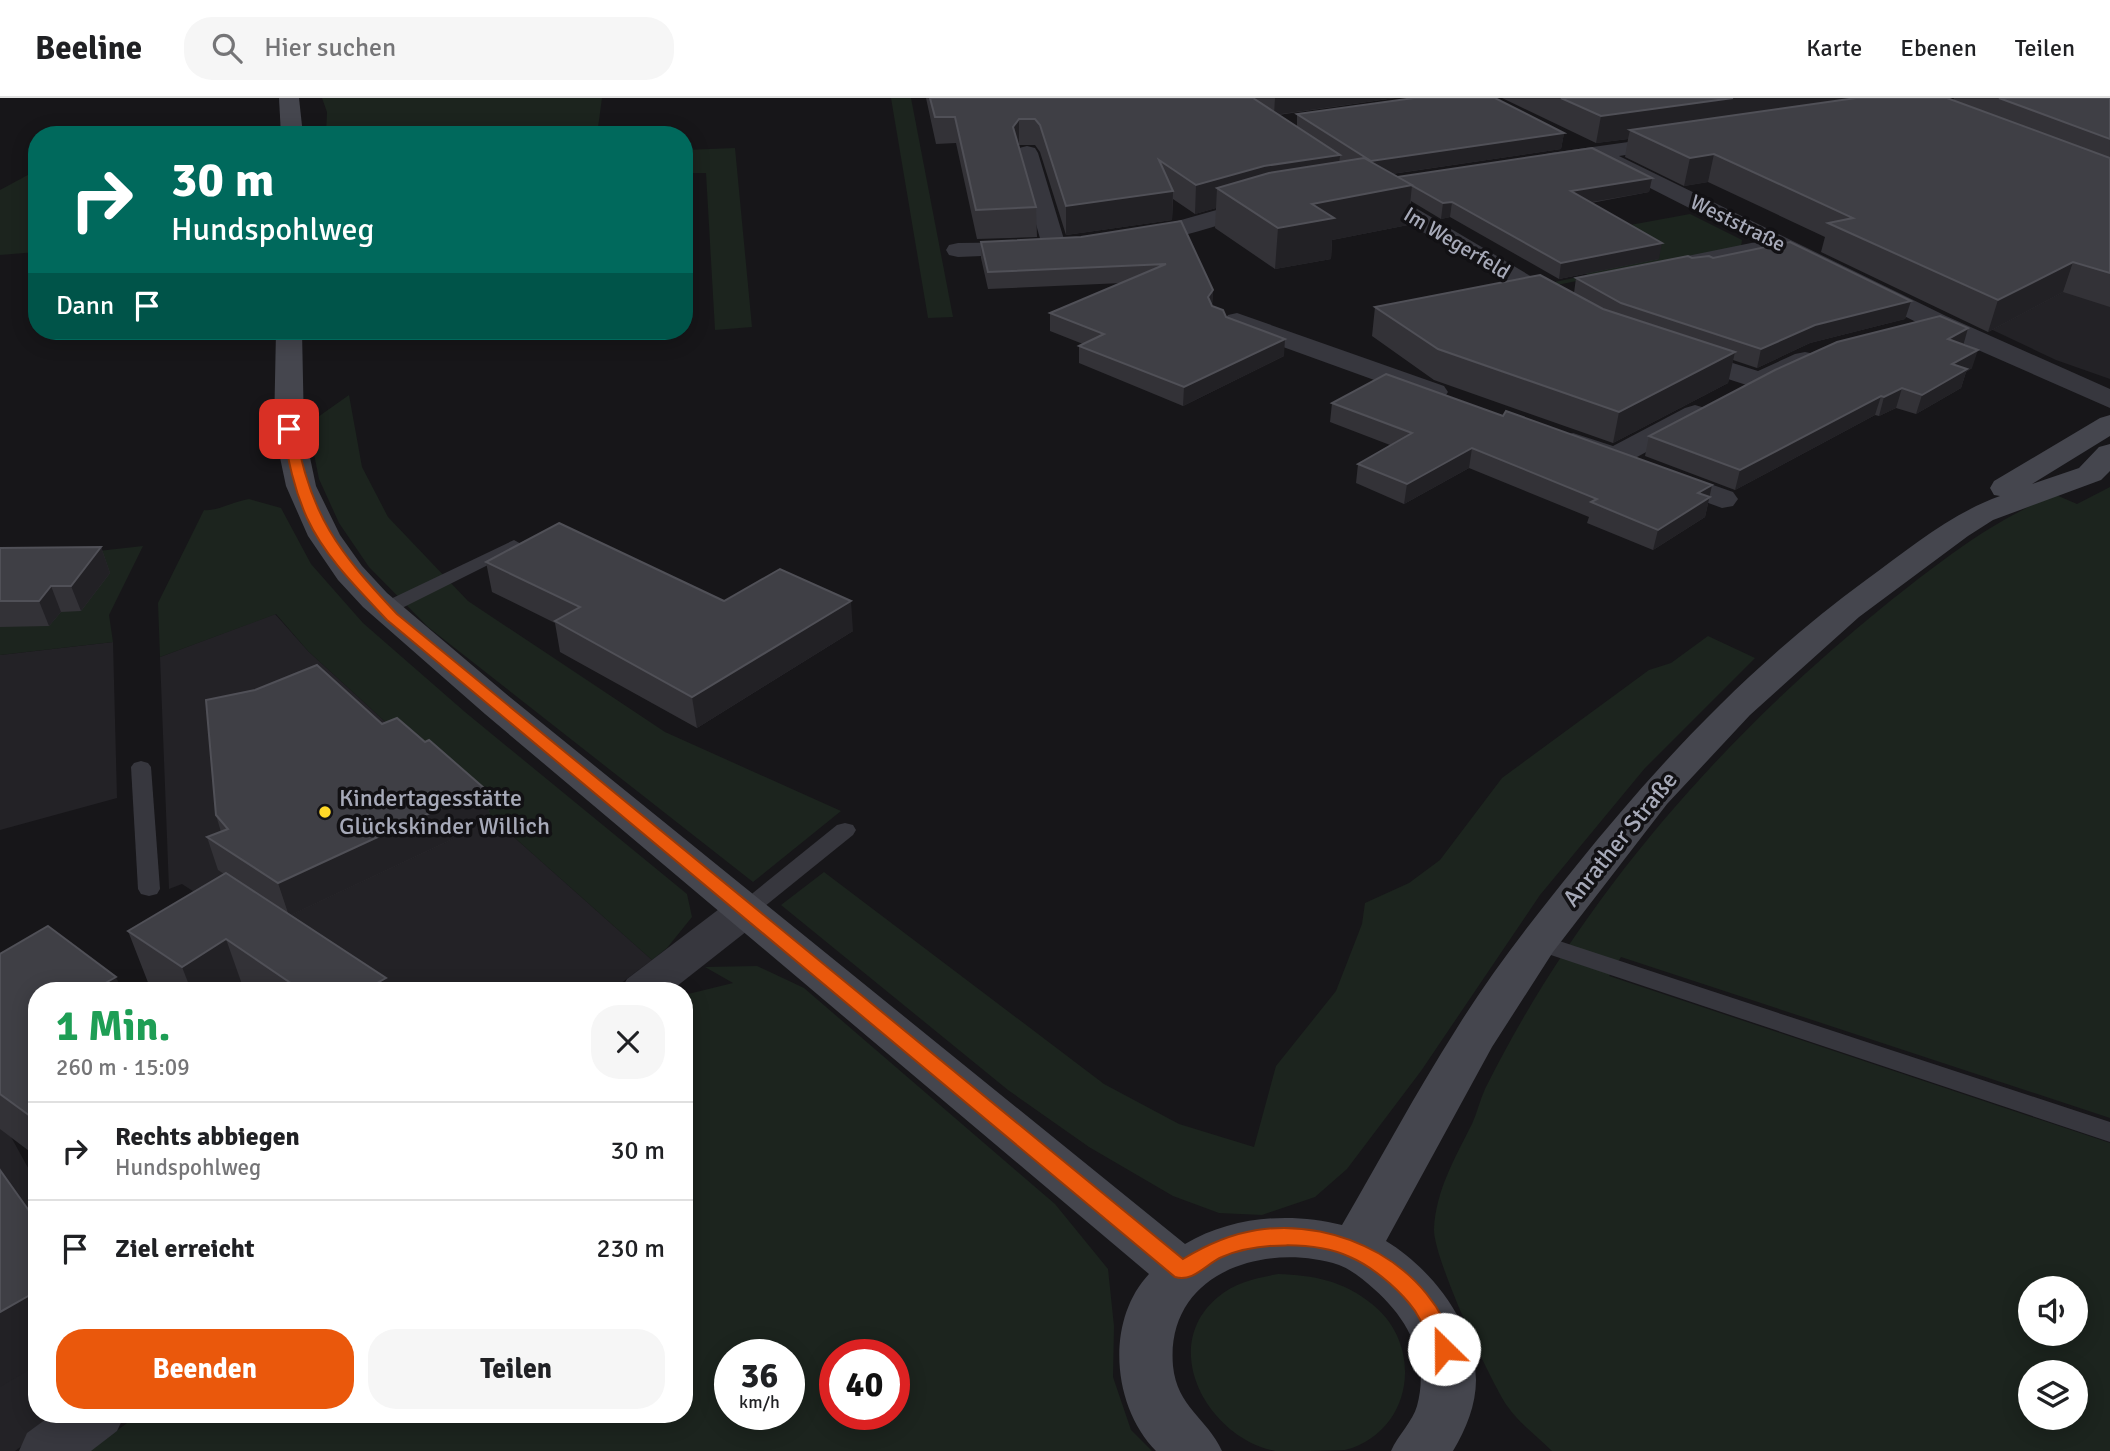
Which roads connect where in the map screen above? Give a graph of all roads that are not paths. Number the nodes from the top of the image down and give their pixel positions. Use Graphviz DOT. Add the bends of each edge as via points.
graph roads {
  1 [pos="289,98"];
  2 [pos="291,126"];
  3 [pos="1560,136"];
  4 [pos="1701,137"];
  5 [pos="1027,153"];
  6 [pos="1594,153"];
  7 [pos="1527,163"];
  8 [pos="1341,182"];
  9 [pos="1392,183"];
  10 [pos="1365,187"];
  11 [pos="1289,200"];
  12 [pos="1109,240"];
  13 [pos="1082,244"];
  14 [pos="1781,244"];
  15 [pos="1054,246"];
  16 [pos="958,250"];
  17 [pos="1633,274"];
  18 [pos="1580,285"];
  19 [pos="1540,293"];
  20 [pos="1222,316"];
  21 [pos="1584,318"];
  22 [pos="1937,322"];
  23 [pos="1899,332"];
  24 [pos="289,340"];
  25 [pos="1658,347"];
  26 [pos="1821,352"];
  27 [pos="1759,380"];
  28 [pos="2110,399"];
  29 [pos="1458,401"];
  30 [pos="2110,424"];
  31 [pos="1549,434"];
  32 [pos="2110,453"];
  33 [pos="1615,457"];
  34 [pos="1722,499"];
  35 [pos="1982,513"];
  36 [pos="514,545"];
  37 [pos="385,610"];
  38 [pos="141,767"];
  39 [pos="845,830"];
  40 [pos="149,889"];
  41 [pos="746,909"];
  42 [pos="1538,943"];
  43 [pos="653,982"];
  44 [pos="2110,1132"];
  45 [pos="1355,1249"];
  46 [pos="1182,1271"];
  47 [pos="85,1423"];
  48 [pos="1432,1447"];
  49 [pos="47,1451"];
  50 [pos="1194,1451"];
  1 -- 2 [label="street"];
  3 -- 6 [label="street, Weststraße"];
  4 -- 6 [label="street"];
  5 -- 15 [label="street"];
  6 -- 7 [label="street"];
  6 -- 14 [label="street, Weststraße"];
  8 -- 10 [label="street, Im Wegerfeld"];
  9 -- 10 [label="street"];
  10 -- 19 [label="street, Im Wegerfeld"];
  11 -- 12 [label="street" via="1177,229"];
  13 -- 15 [label="street"];
  14 -- 17 [label="street"];
  14 -- 22 [label="street, Weststraße"];
  15 -- 16 [label="street"];
  18 -- 19 [label="street"];
  19 -- 21 [label="street, Im Wegerfeld"];
  20 -- 29 [label="street"];
  22 -- 23 [label="street"];
  22 -- 28 [label="street, Weststraße"];
  24 -- 37 [label="street" via="289,429 301,486 314,519 337,555"];
  25 -- 27 [label="street"];
  26 -- 27 [label="street"];
  27 -- 33 [label="street"];
  30 -- 35 [label="street, Anrather Straße" via="1999,492"];
  31 -- 33 [label="street"];
  32 -- 35 [label="street, Anrather Straße" via="2090,474"];
  33 -- 34 [label="street"];
  35 -- 42 [label="street, Anrather Straße" via="1847,610 1737,706 1653,796"];
  36 -- 37 [label="lane"];
  37 -- 41 [label="street"];
  38 -- 40 [label="lane"];
  39 -- 41 [label="lane"];
  41 -- 43 [label="street"];
  41 -- 46 [label="street"];
  42 -- 44 [label="lane"];
  42 -- 45 [label="street, Anrather Straße" via="1474,1039"];
  45 -- 46 [label="street" via="1303,1237 1258,1238 1215,1250"];
  45 -- 48 [label="street" via="1387,1269 1417,1297 1439,1330 1449,1368 1446,1405"];
  46 -- 50 [label="street" via="1155,1304 1144,1342 1148,1384 1167,1424"];
  47 -- 49 [label="street"];
}
